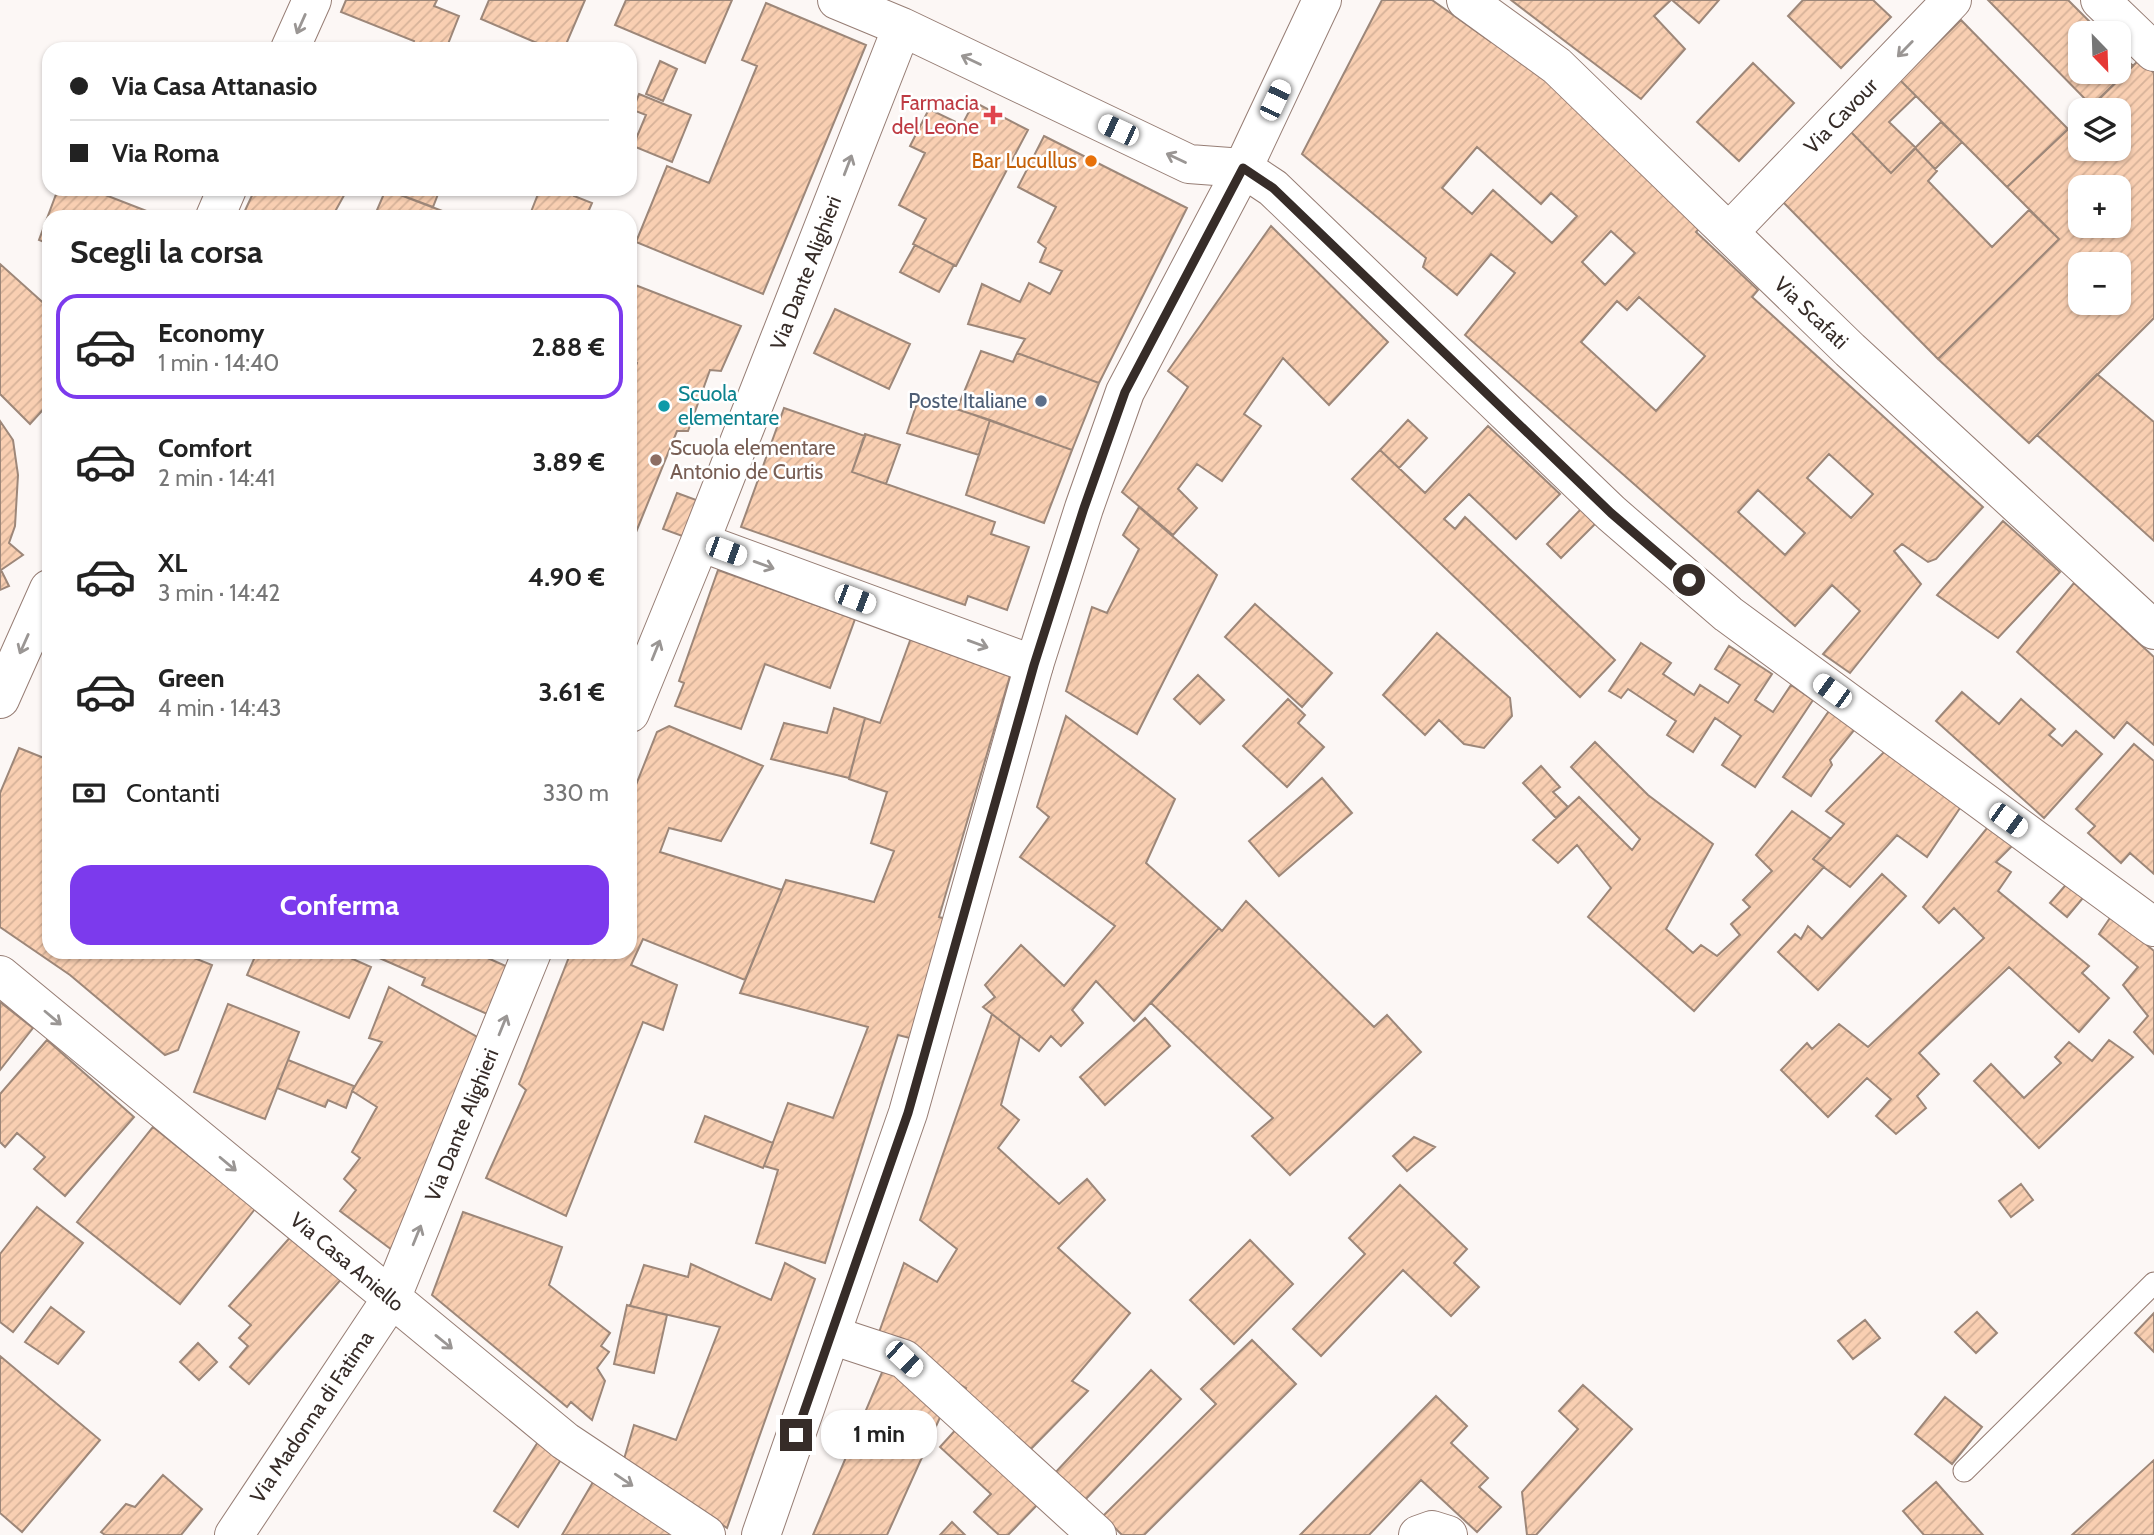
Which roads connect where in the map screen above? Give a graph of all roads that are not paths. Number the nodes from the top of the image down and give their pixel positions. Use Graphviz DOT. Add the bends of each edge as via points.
graph roads {
  1 [pos="312,0"];
  2 [pos="837,0"];
  3 [pos="1322,0"];
  4 [pos="1466,0"];
  5 [pos="1952,0"];
  6 [pos="2100,0"];
  7 [pos="902,27"];
  8 [pos="293,42"];
  9 [pos="2154,51"];
  10 [pos="1243,168"];
  11 [pos="1729,232"];
  12 [pos="700,541"];
  13 [pos="42,605"];
  14 [pos="2154,630"];
  15 [pos="1034,665"];
  16 [pos="637,696"];
  17 [pos="0,699"];
  18 [pos="2154,927"];
  19 [pos="530,959"];
  20 [pos="0,975"];
  21 [pos="2154,1283"];
  22 [pos="391,1298"];
  23 [pos="831,1335"];
  24 [pos="1964,1471"];
  25 [pos="238,1534"];
  26 [pos="706,1535"];
  27 [pos="761,1535"];
  28 [pos="1097,1535"];
  29 [pos="1418,1535"];
  30 [pos="1448,1535"];
  1 -- 8 [label="street, one-way"];
  2 -- 7 [label="street"];
  3 -- 10 [label="street"];
  4 -- 11 [label="street, Via Scafati" via="1557,66"];
  5 -- 11 [label="street, Via Cavour, one-way"];
  6 -- 9 [label="street"];
  10 -- 7 [label="street, one-way" via="1189,164"];
  12 -- 7 [label="street, Via Dante Alighieri, one-way"];
  10 -- 15 [label="street" via="1125,392"];
  10 -- 18 [label="street" via="1273,188 1611,513 1728,614"];
  11 -- 14 [label="street, Via Scafati"];
  12 -- 15 [label="street, one-way"];
  16 -- 12 [label="street, Via Dante Alighieri, one-way"];
  13 -- 17 [label="street, one-way"];
  15 -- 23 [label="street" via="908,1113"];
  22 -- 19 [label="street, Via Dante Alighieri, one-way"];
  20 -- 22 [label="street, Via Casa Aniello, one-way"];
  21 -- 24 [label="lane"];
  22 -- 25 [label="street, Via Madonna di Fatima"];
  22 -- 26 [label="street, Via Casa Aniello, one-way" via="565,1441"];
  23 -- 27 [label="street"];
  23 -- 28 [label="street" via="904,1359"];
  29 -- 30 [label="street" via="1432,1530"];
}
